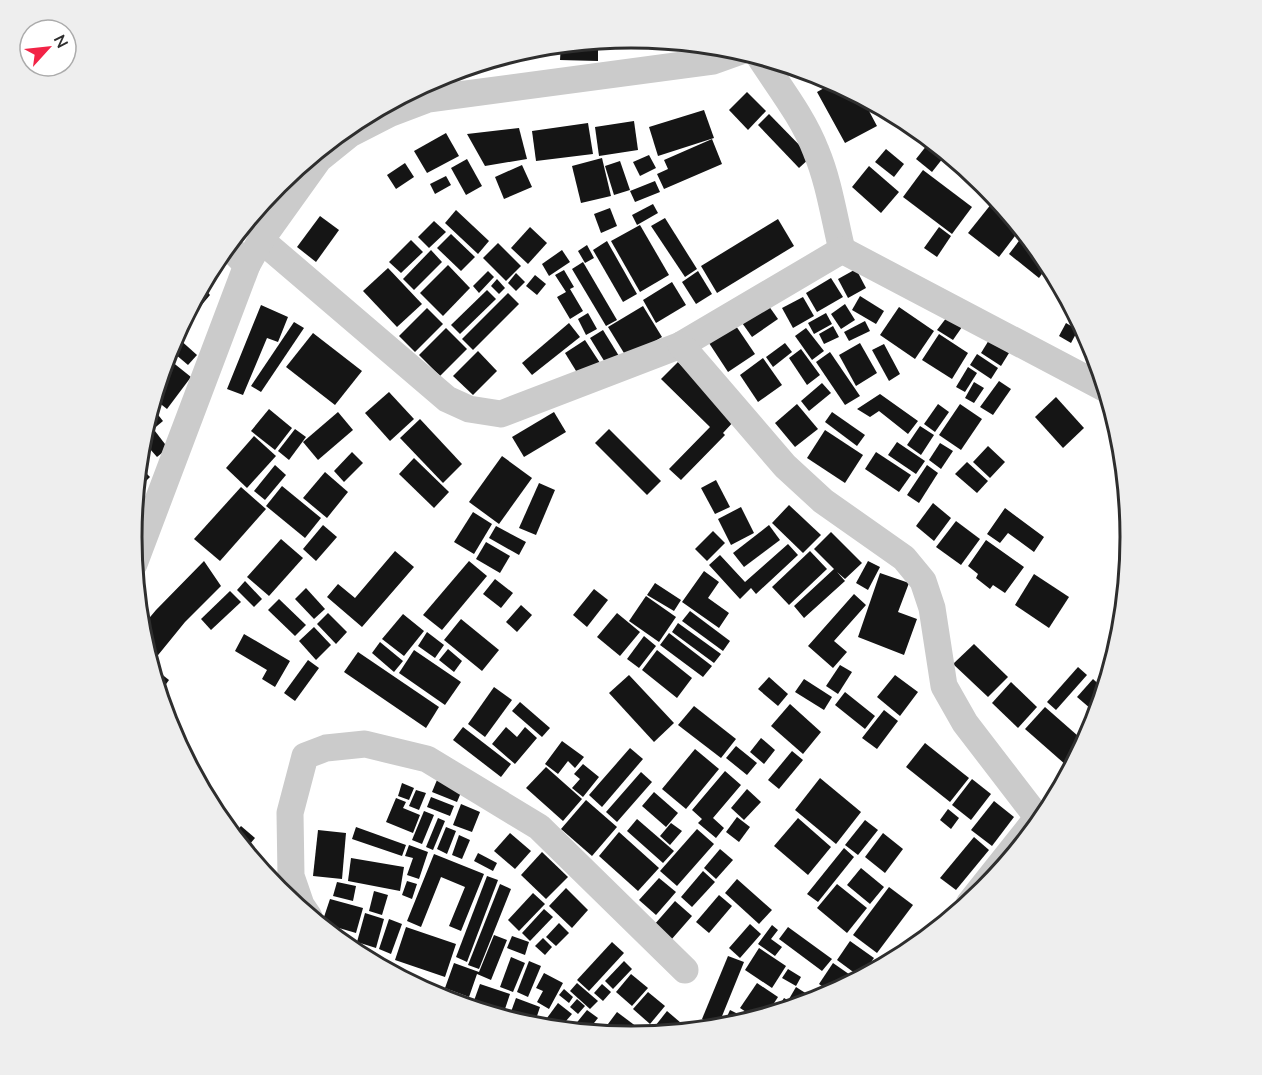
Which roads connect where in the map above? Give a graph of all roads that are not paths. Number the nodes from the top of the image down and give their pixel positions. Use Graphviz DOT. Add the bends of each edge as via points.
graph roads {
  1 [pos="725,57"];
  2 [pos="766,68"];
  3 [pos="426,93"];
  4 [pos="417,97"];
  5 [pos="367,126"];
  6 [pos="317,162"];
  7 [pos="261,240"];
  8 [pos="842,250"];
  9 [pos="234,252"];
  10 [pos="247,265"];
  11 [pos="681,345"];
  12 [pos="1096,384"];
  13 [pos="142,542"];
  14 [pos="1035,813"];
  15 [pos="298,897"];
  16 [pos="685,970"];
  1 -- 3 [label="street"];
  2 -- 8 [label="street" via="816,151"];
  4 -- 5 [label="street"];
  6 -- 7 [label="street"];
  7 -- 10 [label="street"];
  7 -- 11 [label="street" via="447,399 469,409 501,414"];
  8 -- 11 [label="street"];
  8 -- 12 [label="street"];
  9 -- 10 [label="street"];
  10 -- 13 [label="street"];
  11 -- 14 [label="street" via="785,466 823,501 904,558 923,581 932,608 944,686 965,723"];
  15 -- 16 [label="street" via="291,876 290,813 305,756 326,748 365,744 427,759 539,828"];
}
